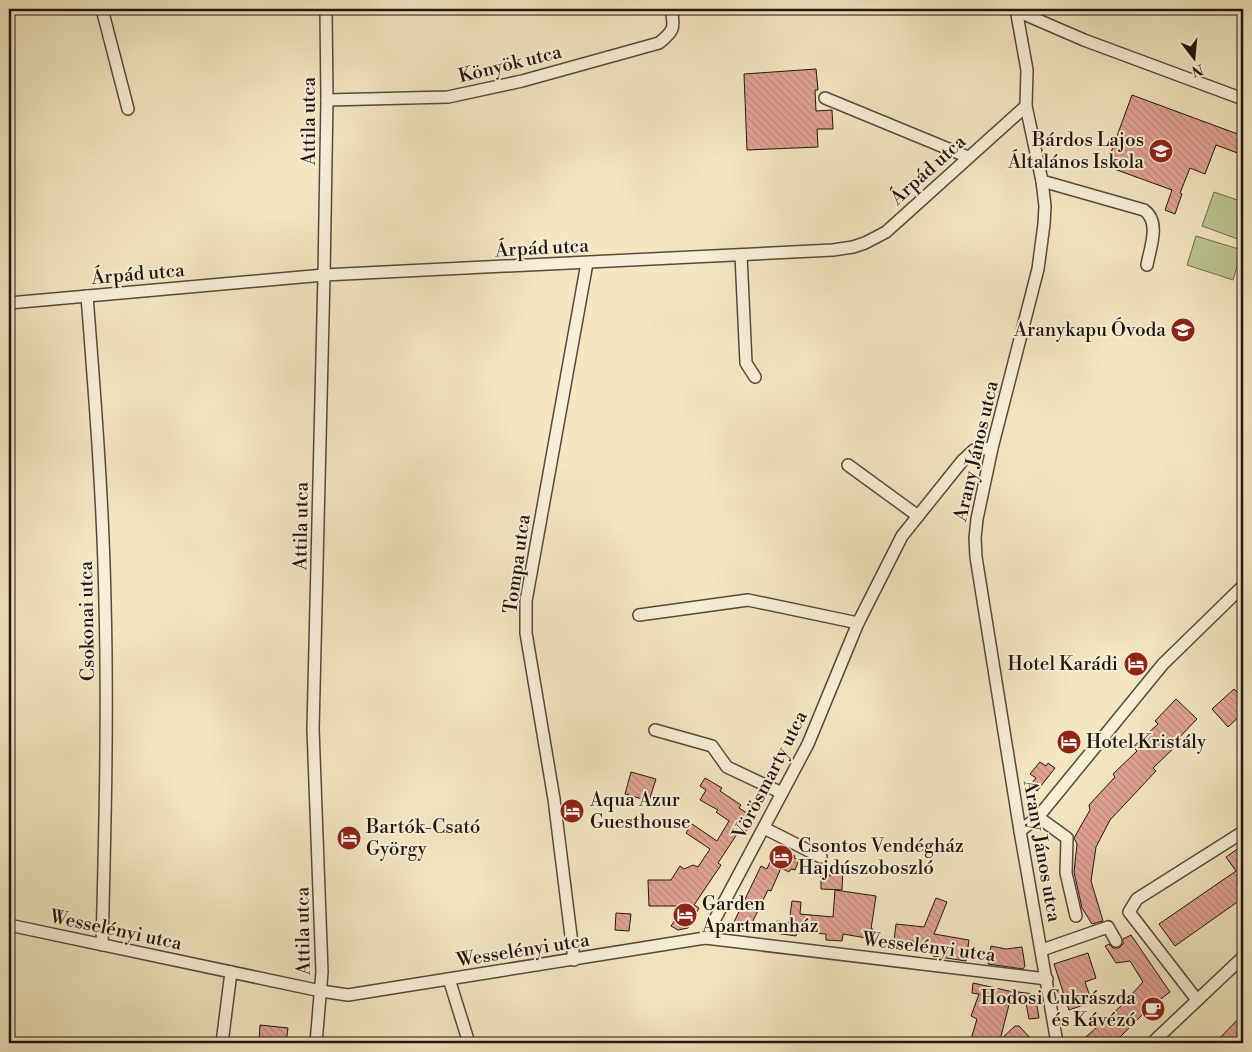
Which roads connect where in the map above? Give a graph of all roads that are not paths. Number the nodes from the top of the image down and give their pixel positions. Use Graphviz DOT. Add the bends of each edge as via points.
graph roads {
  1 [pos="102,9"];
  2 [pos="326,9"];
  3 [pos="672,9"];
  4 [pos="1017,10"];
  5 [pos="825,98"];
  6 [pos="1243,98"];
  7 [pos="327,100"];
  8 [pos="1026,106"];
  9 [pos="128,109"];
  10 [pos="968,157"];
  11 [pos="1042,181"];
  12 [pos="741,255"];
  13 [pos="587,263"];
  14 [pos="1147,265"];
  15 [pos="324,275"];
  16 [pos="87,296"];
  17 [pos="9,302"];
  18 [pos="755,378"];
  19 [pos="992,448"];
  20 [pos="848,465"];
  21 [pos="918,516"];
  22 [pos="1243,586"];
  23 [pos="639,615"];
  24 [pos="858,623"];
  25 [pos="655,730"];
  26 [pos="782,793"];
  27 [pos="1038,817"];
  28 [pos="764,828"];
  29 [pos="1020,830"];
  30 [pos="1243,832"];
  31 [pos="821,857"];
  32 [pos="1076,916"];
  33 [pos="9,925"];
  34 [pos="705,938"];
  35 [pos="1116,941"];
  36 [pos="102,945"];
  37 [pos="1042,950"];
  38 [pos="1243,957"];
  39 [pos="574,960"];
  40 [pos="231,972"];
  41 [pos="449,979"];
  42 [pos="1047,979"];
  43 [pos="321,991"];
  44 [pos="1197,1000"];
  45 [pos="222,1043"];
  46 [pos="316,1043"];
  47 [pos="469,1043"];
  48 [pos="1057,1043"];
  49 [pos="1152,1043"];
  1 -- 9 [label="street"];
  2 -- 7 [label="street, Attila utca"];
  3 -- 7 [label="street, Könyök utca" via="674,23 671,33 658,42 522,81 448,97"];
  4 -- 6 [label="street" via="1084,40"];
  4 -- 8 [label="street, Arany János utca" via="1027,70"];
  5 -- 10 [label="street"];
  7 -- 15 [label="street, Attila utca"];
  8 -- 10 [label="street, Árpád utca"];
  8 -- 11 [label="street, Arany János utca"];
  10 -- 12 [label="street, Árpád utca" via="886,232 870,241 833,250"];
  11 -- 14 [label="street" via="1148,212 1154,229"];
  11 -- 19 [label="street, Arany János utca" via="1045,206 1042,249"];
  12 -- 13 [label="street, Árpád utca"];
  12 -- 18 [label="street" via="746,363"];
  13 -- 15 [label="street, Árpád utca"];
  13 -- 39 [label="street, Tompa utca" via="526,600 526,633 554,799"];
  15 -- 16 [label="street, Árpád utca"];
  15 -- 43 [label="street, Attila utca" via="313,729"];
  16 -- 17 [label="street, Árpád utca"];
  16 -- 36 [label="street, Csokonai utca" via="100,450 105,602"];
  19 -- 21 [label="street, Vörösmarty utca" via="974,450 963,460"];
  19 -- 29 [label="street, Arany János utca" via="977,519 976,557"];
  20 -- 21 [label="street"];
  21 -- 24 [label="street, Vörösmarty utca" via="902,536"];
  22 -- 27 [label="street" via="1158,670"];
  23 -- 24 [label="street" via="748,600"];
  24 -- 26 [label="street, Vörösmarty utca" via="808,744"];
  25 -- 26 [label="street" via="712,746 727,767"];
  26 -- 28 [label="street, Vörösmarty utca"];
  27 -- 29 [label="street"];
  27 -- 32 [label="street" via="1067,838 1066,873"];
  28 -- 31 [label="street"];
  28 -- 34 [label="street, Vörösmarty utca"];
  29 -- 37 [label="street, Arany János utca"];
  30 -- 44 [label="street" via="1137,899 1129,912"];
  33 -- 36 [label="street, Wesselényi utca"];
  34 -- 39 [label="street, Wesselényi utca"];
  34 -- 42 [label="street, Wesselényi utca"];
  35 -- 37 [label="street" via="1108,927"];
  36 -- 40 [label="street, Wesselényi utca"];
  37 -- 42 [label="street, Arany János utca"];
  38 -- 44 [label="street"];
  39 -- 41 [label="street, Wesselényi utca"];
  40 -- 43 [label="street, Wesselényi utca"];
  40 -- 45 [label="street"];
  41 -- 43 [label="street, Wesselényi utca" via="348,995"];
  41 -- 47 [label="street"];
  42 -- 48 [label="street, Arany János utca"];
  43 -- 46 [label="street, Attila utca"];
  44 -- 49 [label="street"];
}
